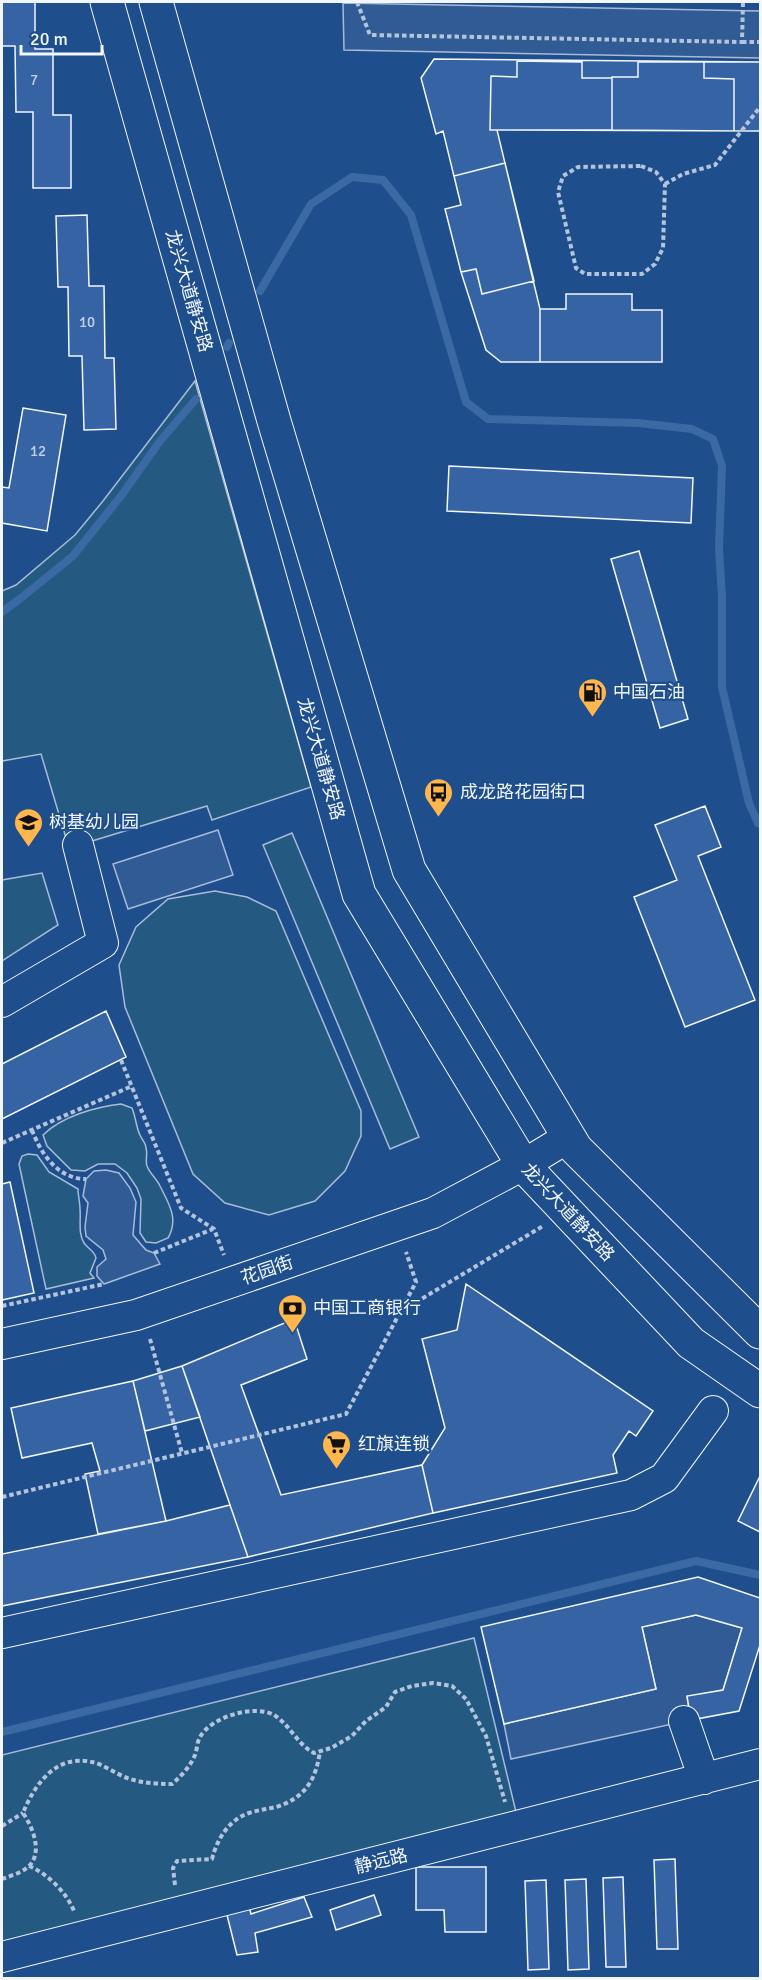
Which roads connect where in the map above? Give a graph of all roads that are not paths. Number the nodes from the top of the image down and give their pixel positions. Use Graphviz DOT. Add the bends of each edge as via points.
graph roads {
  1 [pos="107,2"];
  2 [pos="156,2"];
  3 [pos="78,845"];
  4 [pos="2,1002"];
  5 [pos="569,1137"];
  6 [pos="523,1165"];
  7 [pos="760,1332"];
  8 [pos="2,1344"];
  9 [pos="760,1391"];
  10 [pos="713,1411"];
  11 [pos="2,1633"];
  12 [pos="684,1721"];
  13 [pos="760,1764"];
  14 [pos="704,1779"];
  15 [pos="2,1957"];
  1 -- 6 [label="main road, 龙兴大道静安路" via="359,894"];
  2 -- 5 [label="main road" via="273,421 409,870"];
  3 -- 4 [label="street" via="103,943"];
  5 -- 6 [label="street, 花园街"];
  5 -- 7 [label="main road" via="576,1149"];
  6 -- 8 [label="street, 花园街" via="433,1213 233,1282 142,1312"];
  6 -- 9 [label="main road, 龙兴大道静安路" via="691,1343"];
  10 -- 11 [label="street" via="664,1478 631,1495"];
  12 -- 14 [label="street"];
  13 -- 14 [label="street, 静远路"];
  14 -- 15 [label="street, 静远路"];
}
